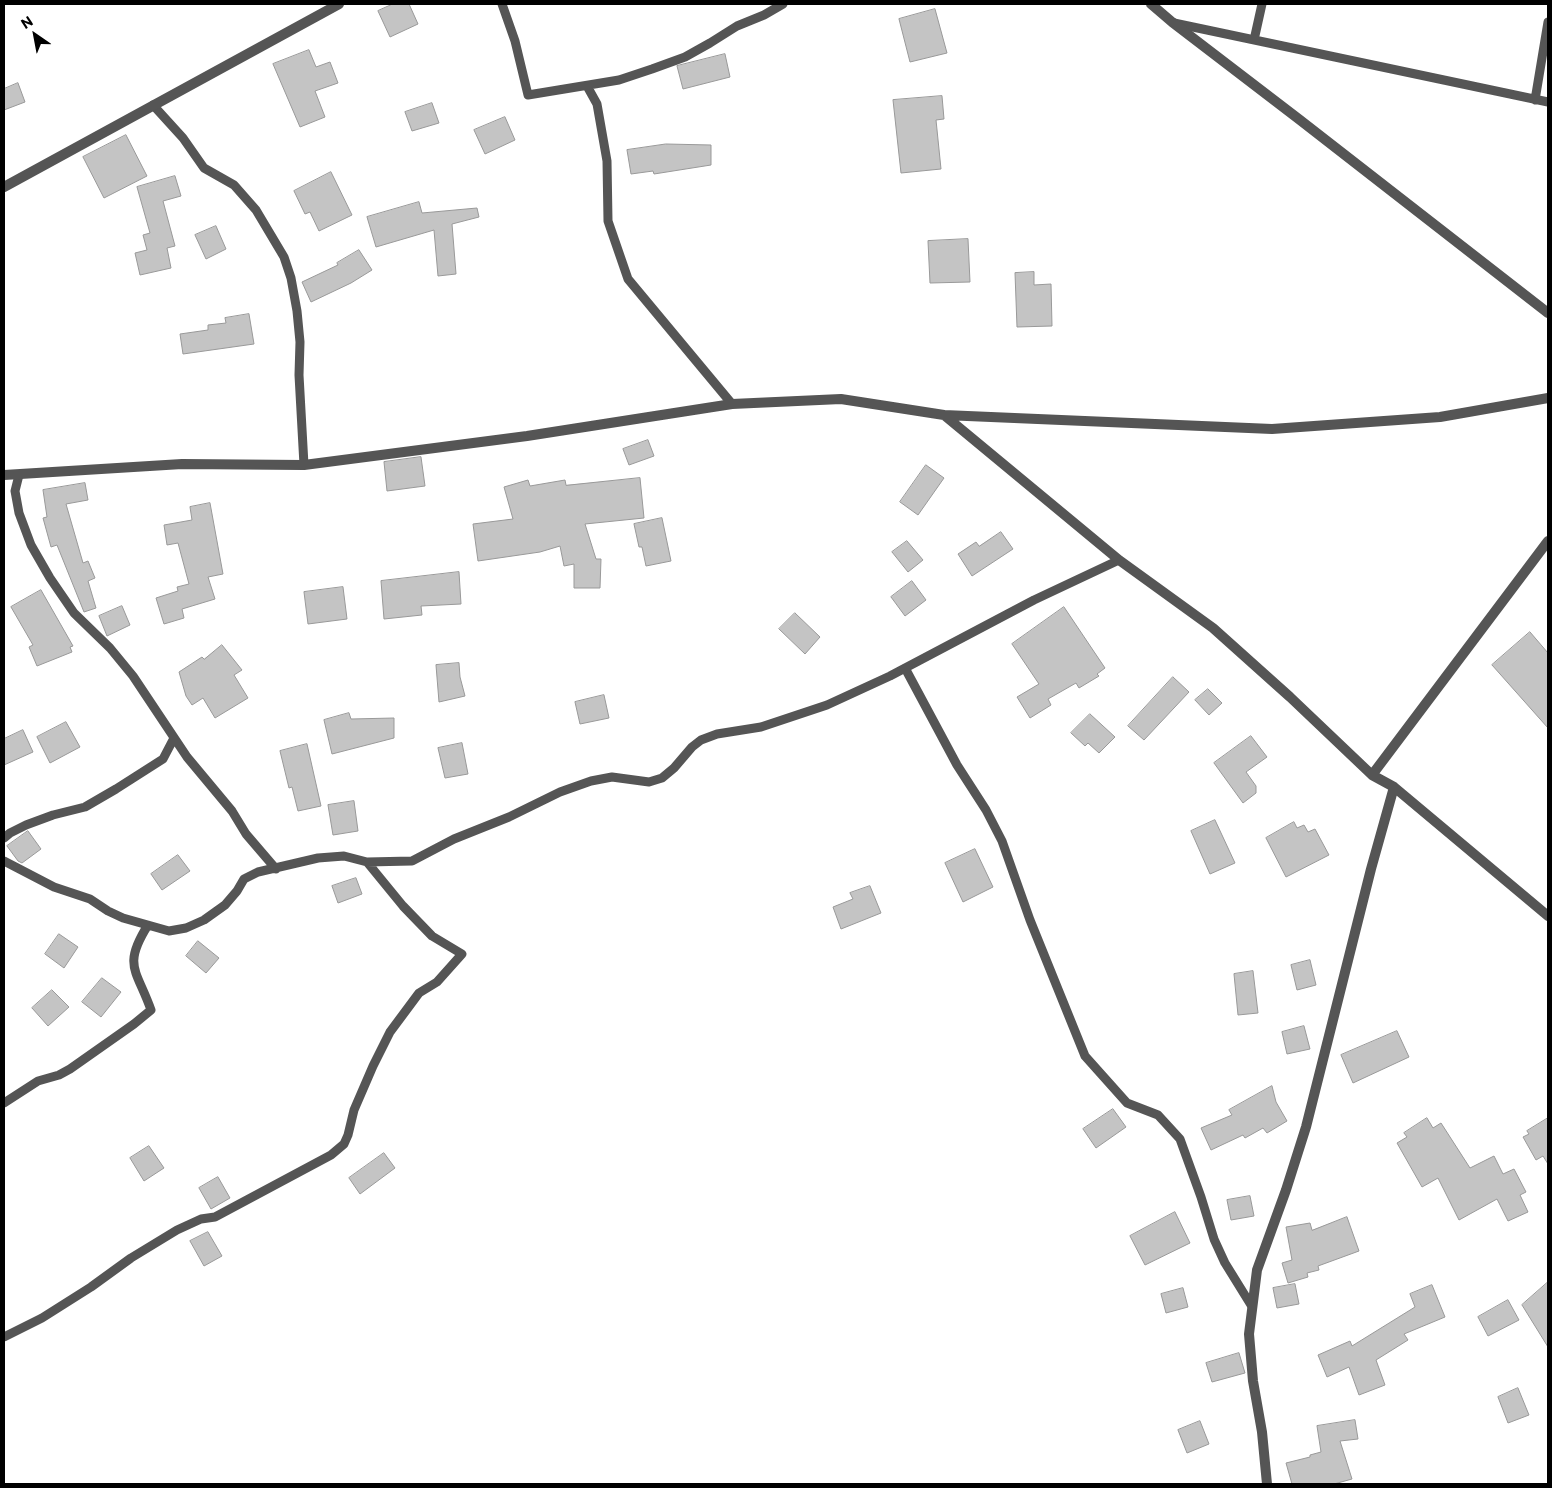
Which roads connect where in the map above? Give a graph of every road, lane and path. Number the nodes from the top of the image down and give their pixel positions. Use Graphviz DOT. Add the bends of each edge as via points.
graph roads {
  1 [pos="339,4"];
  2 [pos="502,4"];
  3 [pos="783,4"];
  4 [pos="1151,4"];
  5 [pos="1262,4"];
  6 [pos="1172,22"];
  7 [pos="1548,22"];
  8 [pos="1254,40"];
  9 [pos="587,86"];
  10 [pos="1535,100"];
  11 [pos="1548,102"];
  12 [pos="153,105"];
  13 [pos="4,187"];
  14 [pos="1548,313"];
  15 [pos="1548,398"];
  16 [pos="732,404"];
  17 [pos="944,414"];
  18 [pos="304,465"];
  19 [pos="4,475"];
  20 [pos="19,475"];
  21 [pos="1548,541"];
  22 [pos="1119,560"];
  23 [pos="905,668"];
  24 [pos="174,738"];
  25 [pos="1372,776"];
  26 [pos="1394,787"];
  27 [pos="4,838"];
  28 [pos="4,861"];
  29 [pos="368,862"];
  30 [pos="276,869"];
  31 [pos="1548,916"];
  32 [pos="148,925"];
  33 [pos="4,1103"];
  34 [pos="1251,1305"];
  35 [pos="4,1337"];
  36 [pos="1267,1484"];
  1 -- 12 [label="street"];
  2 -- 9 [label="lane" via="528,95"];
  3 -- 9 [label="lane" via="685,56 619,80"];
  4 -- 6 [label="street"];
  5 -- 8 [label="lane"];
  6 -- 8 [label="lane"];
  6 -- 14 [label="street"];
  7 -- 10 [label="lane"];
  8 -- 10 [label="lane"];
  9 -- 16 [label="lane" via="597,104 607,161 608,221 628,280"];
  10 -- 11 [label="lane"];
  12 -- 13 [label="street"];
  12 -- 18 [label="lane" via="183,138 204,168 234,184 256,210 284,257 298,318"];
  15 -- 17 [label="street" via="1440,417 1272,429"];
  16 -- 17 [label="street" via="840,399"];
  16 -- 18 [label="street" via="527,436"];
  17 -- 22 [label="street"];
  18 -- 20 [label="street" via="182,464"];
  19 -- 20 [label="street"];
  20 -- 24 [label="lane" via="15,491 31,546 74,613 133,676"];
  21 -- 25 [label="street"];
  22 -- 23 [label="lane" via="1034,600"];
  22 -- 25 [label="street" via="1213,628"];
  23 -- 29 [label="lane" via="827,705 761,727 701,740 662,778 649,782 612,777 591,781 412,860"];
  23 -- 34 [label="lane" via="957,766 1002,841 1085,1056 1127,1103 1158,1115 1180,1139 1214,1239"];
  24 -- 27 [label="lane" via="163,760 116,789 85,807 26,825"];
  24 -- 30 [label="lane"];
  25 -- 26 [label="street"];
  26 -- 31 [label="street"];
  26 -- 34 [label="street" via="1306,1127 1257,1270"];
  28 -- 32 [label="lane" via="54,887 90,899 108,912"];
  29 -- 30 [label="lane" via="344,856"];
  29 -- 35 [label="lane" via="432,936 462,954 437,982 419,993 390,1032 354,1110 344,1144 331,1156 240,1205 177,1230 42,1318"];
  30 -- 32 [label="lane" via="258,872 244,879 225,905 186,928 169,930"];
  32 -- 33 [label="lane" via="134,951 133,964 151,1010 70,1069 38,1081"];
  34 -- 36 [label="street" via="1250,1353"];
}
